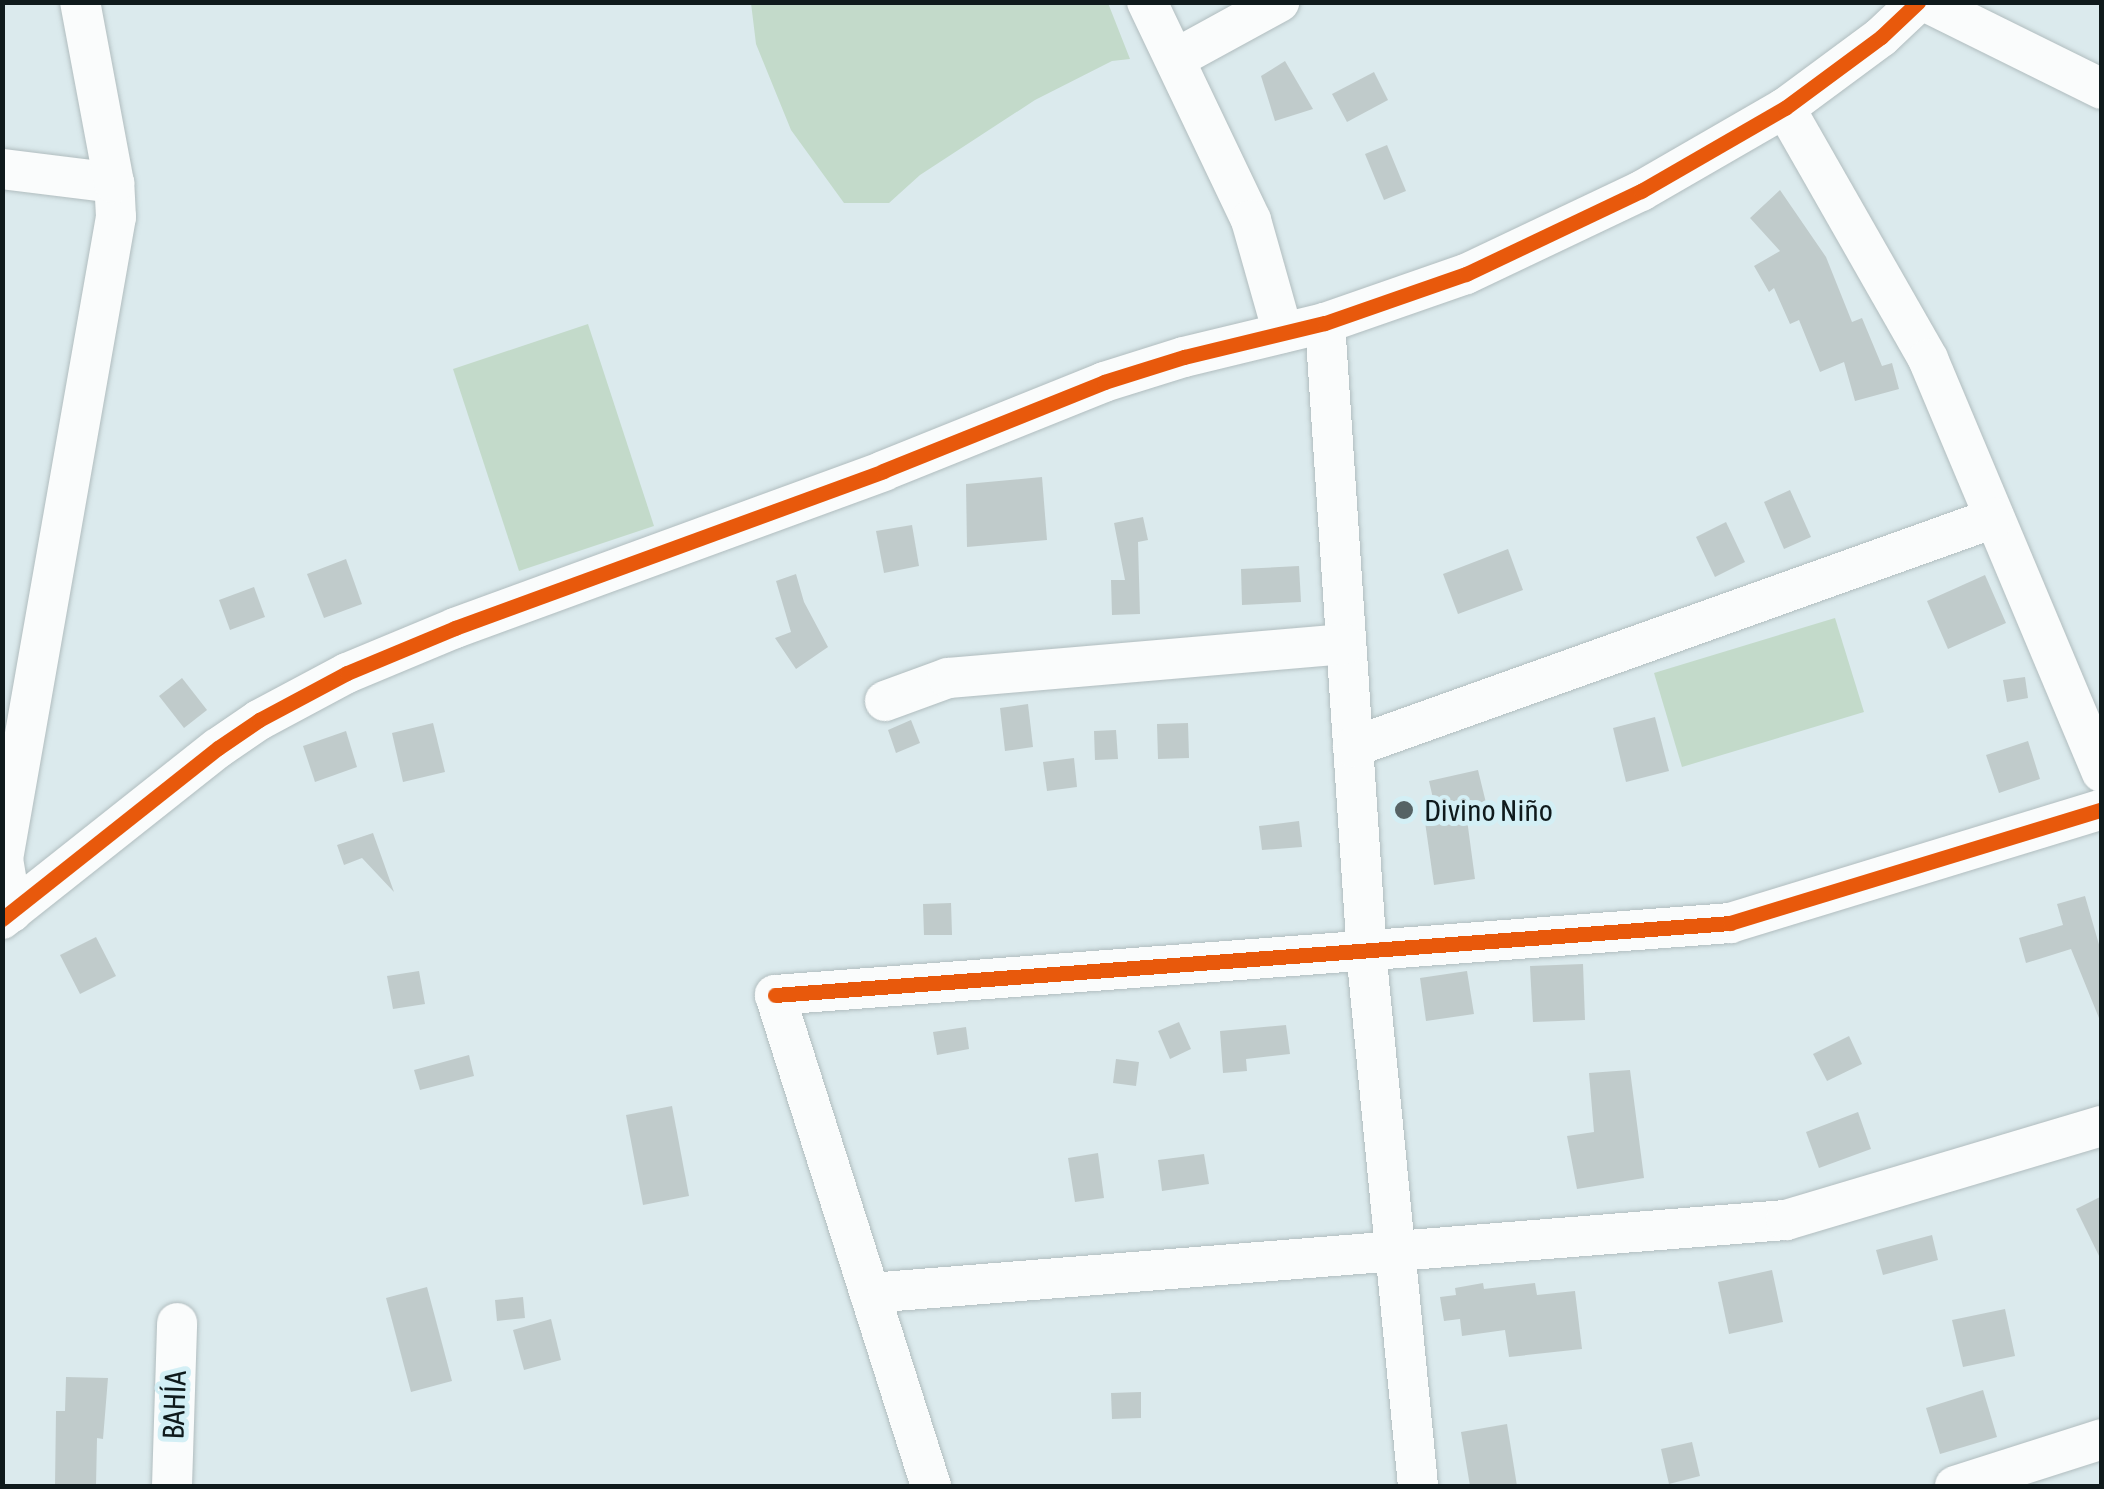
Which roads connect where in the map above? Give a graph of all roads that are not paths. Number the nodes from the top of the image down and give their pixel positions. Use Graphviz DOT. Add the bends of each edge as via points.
graph roads {
  1 [pos="80,2"];
  2 [pos="1146,2"];
  3 [pos="1279,2"];
  4 [pos="1922,2"];
  5 [pos="1175,59"];
  6 [pos="2102,89"];
  7 [pos="1785,108"];
  8 [pos="2,169"];
  9 [pos="114,183"];
  10 [pos="1325,323"];
  11 [pos="1283,334"];
  12 [pos="1994,518"];
  13 [pos="1346,644"];
  14 [pos="884,701"];
  15 [pos="1353,747"];
  16 [pos="2102,772"];
  17 [pos="2102,809"];
  18 [pos="7,916"];
  19 [pos="1366,950"];
  20 [pos="2102,1126"];
  21 [pos="1394,1249"];
  22 [pos="870,1293"];
  23 [pos="177,1324"];
  24 [pos="2102,1439"];
  25 [pos="172,1486"];
  26 [pos="932,1486"];
  27 [pos="1418,1486"];
  28 [pos="1954,1486"];
  1 -- 9 [label="street"];
  2 -- 5 [label="street"];
  3 -- 5 [label="street"];
  4 -- 6 [label="street"];
  4 -- 7 [label="street"];
  5 -- 11 [label="street" via="1251,220"];
  7 -- 10 [label="street" via="1570,227 1466,274"];
  7 -- 12 [label="street" via="1928,360"];
  8 -- 9 [label="street"];
  9 -- 18 [label="street" via="112,240 3,859"];
  10 -- 11 [label="street"];
  10 -- 13 [label="street"];
  11 -- 18 [label="street" via="1104,382 348,674 218,748"];
  12 -- 15 [label="street"];
  12 -- 16 [label="street"];
  13 -- 14 [label="street" via="948,678"];
  13 -- 15 [label="street"];
  15 -- 19 [label="street"];
  17 -- 19 [label="street" via="1730,923"];
  19 -- 21 [label="street"];
  19 -- 22 [label="street" via="776,995"];
  20 -- 21 [label="street" via="1786,1220"];
  21 -- 22 [label="street"];
  21 -- 27 [label="street"];
  22 -- 26 [label="street"];
  23 -- 25 [label="street, BAHÍA"];
  24 -- 28 [label="street"];
}
